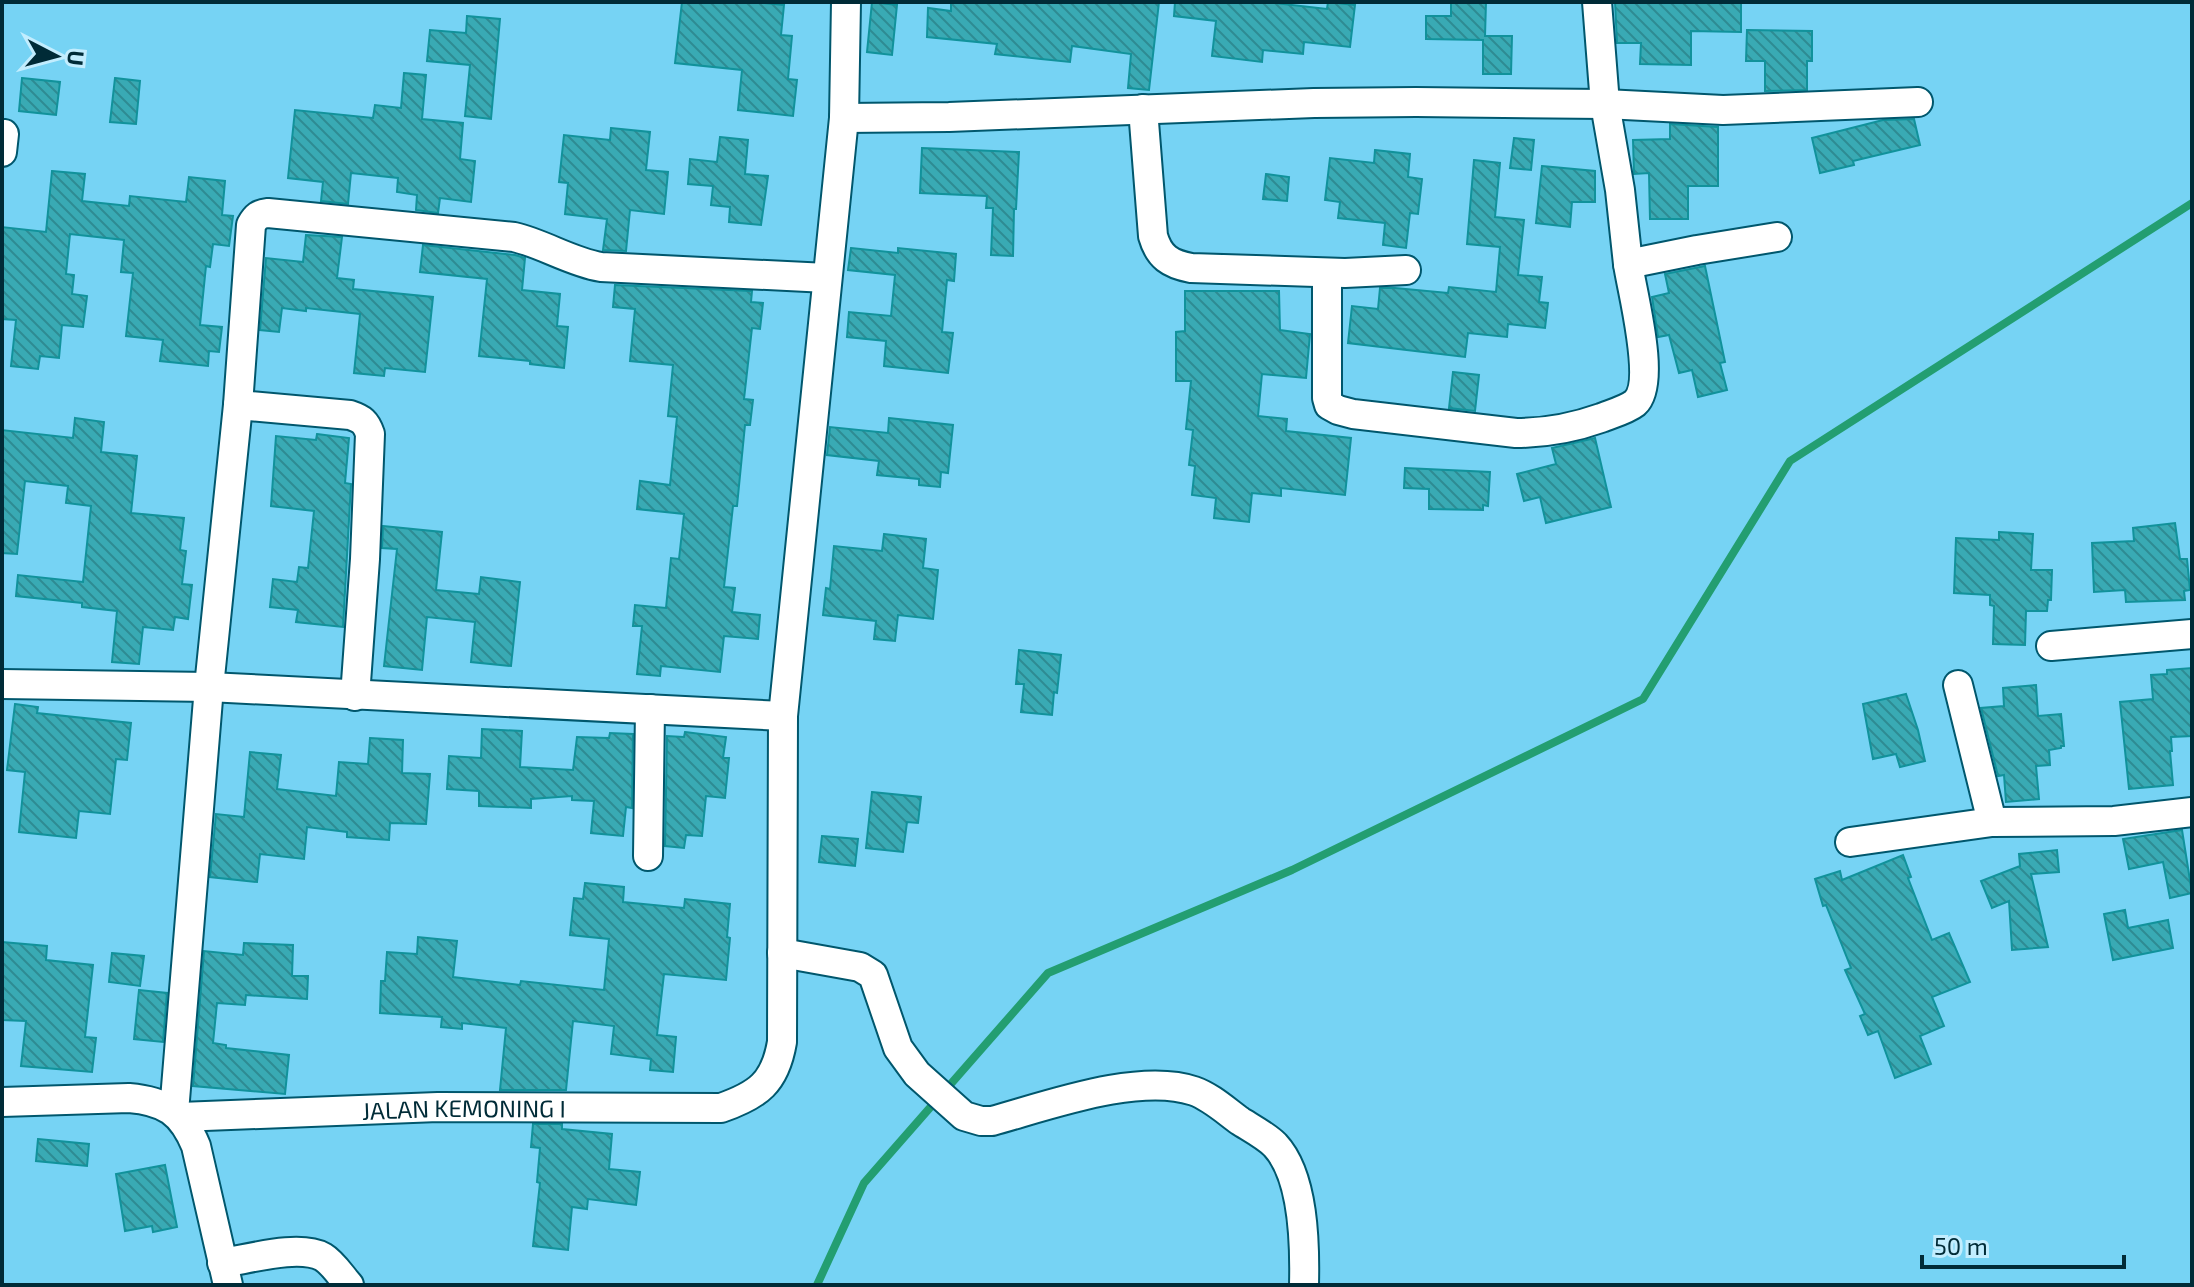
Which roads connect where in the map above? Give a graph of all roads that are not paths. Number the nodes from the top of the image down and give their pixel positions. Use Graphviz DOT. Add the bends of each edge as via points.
graph roads {
  1 [pos="846,2"];
  2 [pos="1597,2"];
  3 [pos="1918,102"];
  4 [pos="1605,104"];
  5 [pos="1143,109"];
  6 [pos="844,118"];
  7 [pos="1777,237"];
  8 [pos="1628,264"];
  9 [pos="1406,270"];
  10 [pos="1327,273"];
  11 [pos="827,278"];
  12 [pos="238,405"];
  13 [pos="2192,634"];
  14 [pos="2051,646"];
  15 [pos="2,684"];
  16 [pos="1958,685"];
  17 [pos="209,687"];
  18 [pos="355,696"];
  19 [pos="650,709"];
  20 [pos="783,716"];
  21 [pos="2192,812"];
  22 [pos="1992,822"];
  23 [pos="1850,842"];
  24 [pos="648,856"];
  25 [pos="782,953"];
  26 [pos="2,1102"];
  27 [pos="177,1115"];
  28 [pos="225,1274"];
  29 [pos="349,1285"];
  30 [pos="1304,1285"];
  1 -- 6 [label="street"];
  2 -- 4 [label="street"];
  3 -- 4 [label="street" via="1763,109"];
  4 -- 5 [label="street" via="1314,103"];
  4 -- 8 [label="street"];
  5 -- 6 [label="street"];
  5 -- 10 [label="street" via="1153,236 1165,259 1191,268"];
  6 -- 11 [label="street"];
  7 -- 8 [label="street"];
  8 -- 10 [label="street" via="1645,359 1641,393 1617,411 1540,433 1353,414 1329,405"];
  9 -- 10 [label="street"];
  11 -- 12 [label="street" via="601,267 514,237 260,213 251,225"];
  11 -- 20 [label="street"];
  12 -- 17 [label="street"];
  12 -- 18 [label="street" via="350,415 366,424 370,434 365,559"];
  13 -- 14 [label="street"];
  15 -- 17 [label="street"];
  16 -- 22 [label="street"];
  17 -- 18 [label="street"];
  17 -- 27 [label="street"];
  18 -- 19 [label="street"];
  19 -- 20 [label="street"];
  19 -- 24 [label="street"];
  20 -- 25 [label="street"];
  21 -- 22 [label="street" via="2114,821"];
  22 -- 23 [label="street"];
  25 -- 27 [label="street, JALAN KEMONING I" via="779,1060 748,1099 721,1108 438,1107"];
  25 -- 30 [label="street" via="860,967 873,975 898,1048 917,1074 964,1116 992,1121 1136,1087 1173,1086 1195,1092 1275,1145 1295,1178"];
  26 -- 27 [label="street" via="146,1099"];
  27 -- 28 [label="street" via="196,1146"];
  28 -- 29 [label="street" via="293,1252 311,1252 326,1259"];
}
